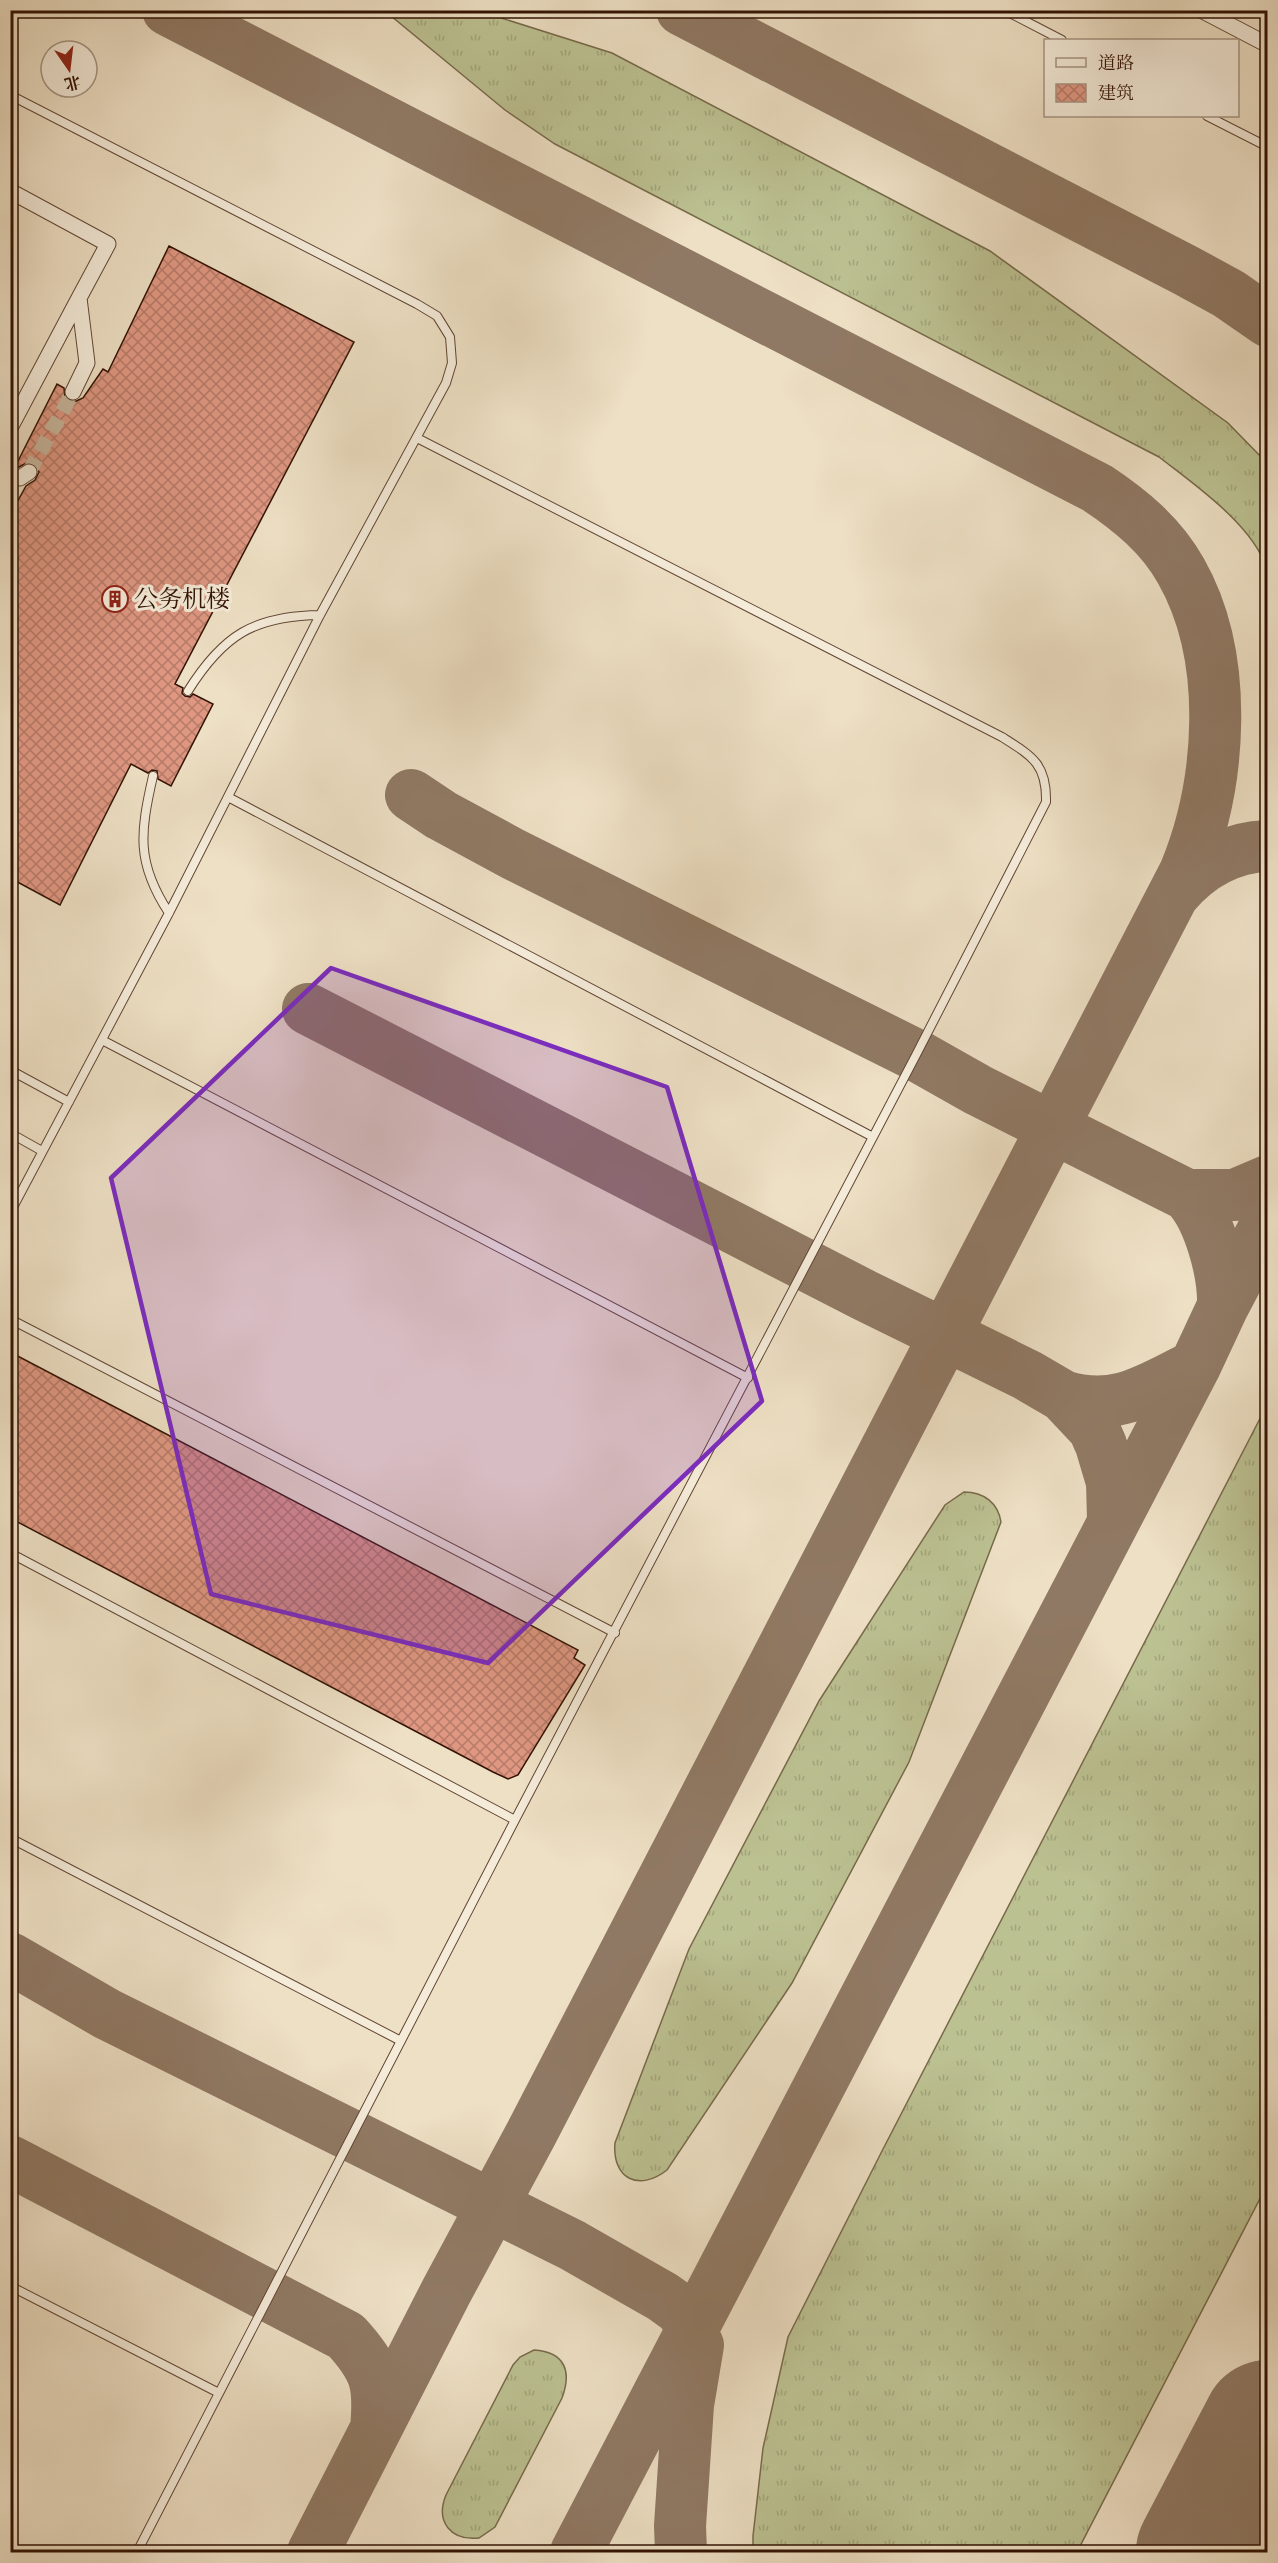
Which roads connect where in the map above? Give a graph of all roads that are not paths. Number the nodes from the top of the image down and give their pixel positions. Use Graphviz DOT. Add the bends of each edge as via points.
graph roads {
  1 [pos="1004,10"];
  2 [pos="1201,10"];
  3 [pos="1060,39"];
  4 [pos="1268,45"];
  5 [pos="10,95"];
  6 [pos="1209,117"];
  7 [pos="1268,147"];
  8 [pos="10,191"];
  9 [pos="79,298"];
  10 [pos="73,392"];
  11 [pos="10,428"];
  12 [pos="417,438"];
  13 [pos="29,472"];
  14 [pos="10,476"];
  15 [pos="320,615"];
  16 [pos="188,691"];
  17 [pos="153,776"];
  18 [pos="228,797"];
  19 [pos="169,913"];
  20 [pos="102,1040"];
  21 [pos="10,1070"];
  22 [pos="69,1102"];
  23 [pos="10,1133"];
  24 [pos="873,1137"];
  25 [pos="42,1150"];
  26 [pos="10,1213"];
  27 [pos="10,1319"];
  28 [pos="748,1378"];
  29 [pos="10,1553"];
  30 [pos="615,1633"];
  31 [pos="515,1820"];
  32 [pos="10,1838"];
  33 [pos="401,2041"];
  34 [pos="10,2286"];
  35 [pos="218,2392"];
  36 [pos="137,2553"];
  1 -- 3 [label="lane"];
  2 -- 4 [label="street"];
  5 -- 12 [label="lane" via="437,316 450,337 452,363 446,383"];
  6 -- 7 [label="lane"];
  8 -- 9 [label="street" via="108,244"];
  9 -- 10 [label="street" via="87,363"];
  9 -- 11 [label="street"];
  12 -- 15 [label="lane"];
  12 -- 24 [label="lane" via="1002,737 1039,764 1046,788 1041,817"];
  13 -- 14 [label="street" via="20,478"];
  15 -- 16 [label="lane" via="264,621 239,633 217,652"];
  15 -- 18 [label="lane"];
  17 -- 19 [label="lane" via="141,839 146,866"];
  18 -- 19 [label="lane"];
  18 -- 24 [label="lane"];
  19 -- 20 [label="lane"];
  20 -- 22 [label="lane"];
  20 -- 28 [label="lane"];
  21 -- 22 [label="lane"];
  22 -- 25 [label="lane"];
  23 -- 25 [label="lane"];
  24 -- 28 [label="lane"];
  25 -- 26 [label="lane"];
  27 -- 30 [label="lane"];
  28 -- 30 [label="lane"];
  29 -- 31 [label="lane"];
  30 -- 31 [label="lane"];
  31 -- 33 [label="lane"];
  32 -- 33 [label="lane"];
  33 -- 35 [label="lane"];
  34 -- 35 [label="lane"];
  35 -- 36 [label="lane"];
}
